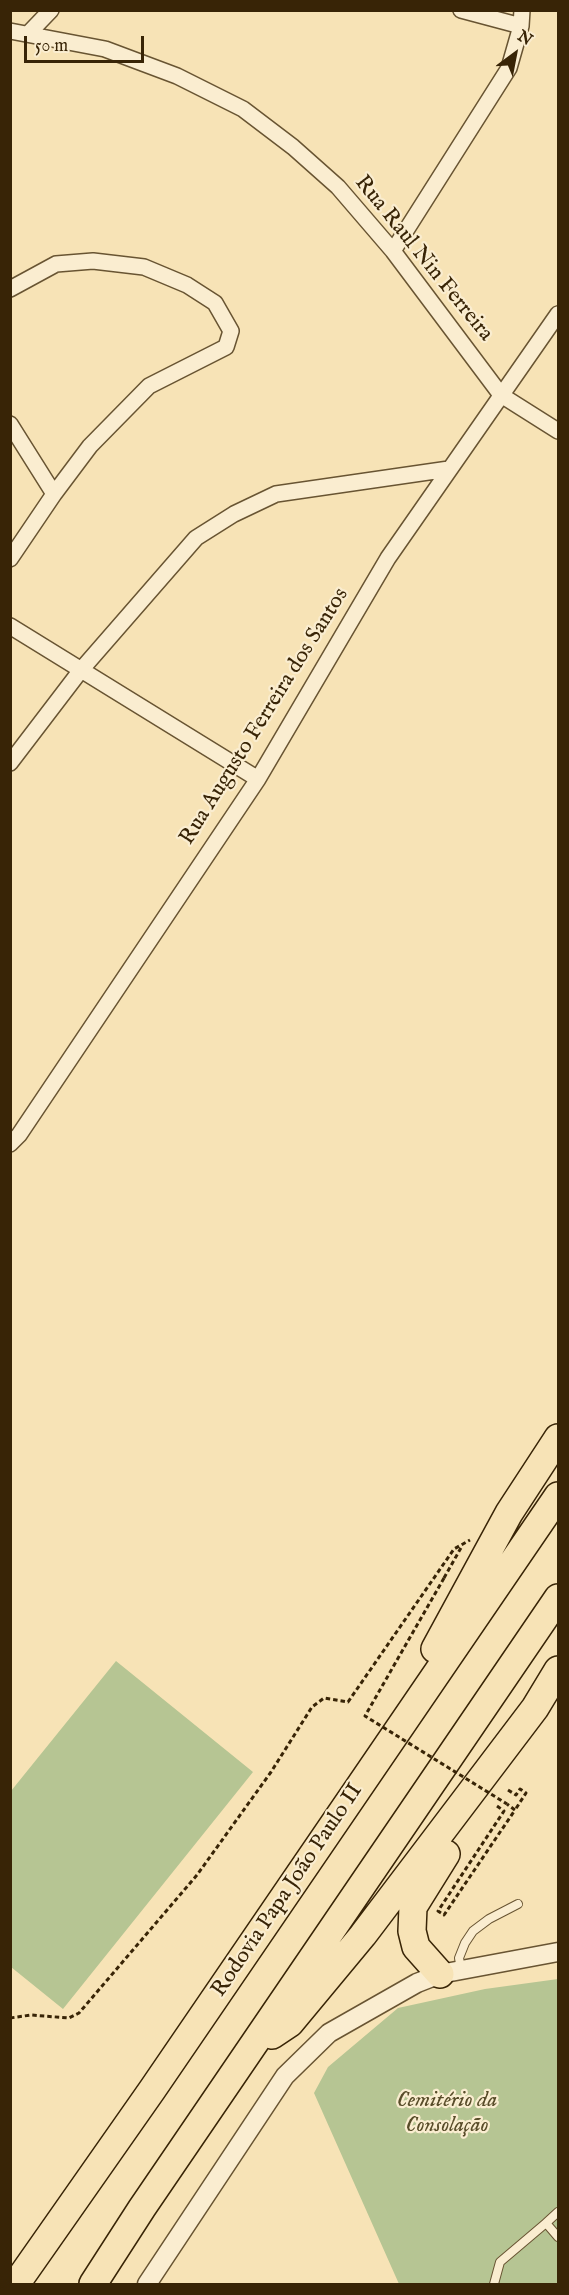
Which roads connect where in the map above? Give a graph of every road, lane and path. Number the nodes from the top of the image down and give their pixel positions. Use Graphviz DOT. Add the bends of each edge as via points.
graph roads {
  1 [pos="51,10"];
  2 [pos="461,10"];
  3 [pos="522,18"];
  4 [pos="10,31"];
  5 [pos="28,34"];
  6 [pos="393,251"];
  7 [pos="10,289"];
  8 [pos="558,314"];
  9 [pos="501,395"];
  10 [pos="10,423"];
  11 [pos="558,431"];
  12 [pos="449,469"];
  13 [pos="54,494"];
  14 [pos="10,559"];
  15 [pos="10,626"];
  16 [pos="81,670"];
  17 [pos="10,763"];
  18 [pos="258,779"];
  19 [pos="10,1144"];
  20 [pos="558,1438"];
  21 [pos="558,1496"];
  22 [pos="472,1538"];
  23 [pos="463,1545"];
  24 [pos="558,1598"];
  25 [pos="558,1670"];
  26 [pos="535,1708"];
  27 [pos="359,1787"];
  28 [pos="508,1790"];
  29 [pos="497,1806"];
  30 [pos="515,1810"];
  31 [pos="518,1904"];
  32 [pos="558,1952"];
  33 [pos="450,1972"];
  34 [pos="10,2018"];
  35 [pos="253,2047"];
  36 [pos="558,2212"];
  37 [pos="546,2223"];
  38 [pos="558,2237"];
  39 [pos="16,2284"];
  40 [pos="93,2284"];
  41 [pos="147,2284"];
  42 [pos="494,2284"];
  1 -- 5 [label="street"];
  2 -- 3 [label="street"];
  3 -- 6 [label="street" via="509,68"];
  4 -- 5 [label="street, Rua Raul Nin Ferreira"];
  5 -- 6 [label="street, Rua Raul Nin Ferreira" via="105,49 177,76 243,109 338,187"];
  6 -- 9 [label="street, Rua Raul Nin Ferreira"];
  7 -- 13 [label="street" via="56,264 93,261 144,267 187,285 215,303 231,331 226,347 149,386 90,446"];
  8 -- 9 [label="street, Rua Augusto Ferreira dos Santos"];
  9 -- 11 [label="street"];
  9 -- 12 [label="street, Rua Augusto Ferreira dos Santos"];
  10 -- 13 [label="street"];
  12 -- 16 [label="street" via="276,494 234,514 196,538"];
  12 -- 18 [label="street, Rua Augusto Ferreira dos Santos" via="388,558"];
  13 -- 14 [label="street"];
  15 -- 16 [label="street"];
  16 -- 17 [label="street"];
  16 -- 18 [label="street"];
  18 -- 19 [label="street, Rua Augusto Ferreira dos Santos"];
  20 -- 27 [label="highway" via="508,1513"];
  21 -- 27 [label="highway, Rodovia Papa João Paulo II"];
  22 -- 23 [label="path"];
  23 -- 30 [label="path, bridge" via="365,1716"];
  23 -- 34 [label="path" via="454,1549 348,1702 324,1698 312,1707 197,1875 79,2013 69,2018"];
  24 -- 35 [label="highway"];
  25 -- 26 [label="highway"];
  26 -- 33 [label="highway" via="494,1781 413,1907 416,1947"];
  26 -- 35 [label="highway" via="363,1935 297,2015"];
  27 -- 39 [label="highway, Rodovia Papa João Paulo II"];
  28 -- 30 [label="path" via="516,1795 520,1789 526,1793"];
  29 -- 30 [label="path" via="504,1811 438,1911 444,1915"];
  31 -- 33 [label="lane" via="473,1931"];
  32 -- 33 [label="street"];
  33 -- 41 [label="street" via="417,1983 329,2033 285,2076"];
  35 -- 40 [label="highway"];
  36 -- 37 [label="lane"];
  37 -- 38 [label="lane"];
  37 -- 42 [label="lane" via="500,2262"];
}
